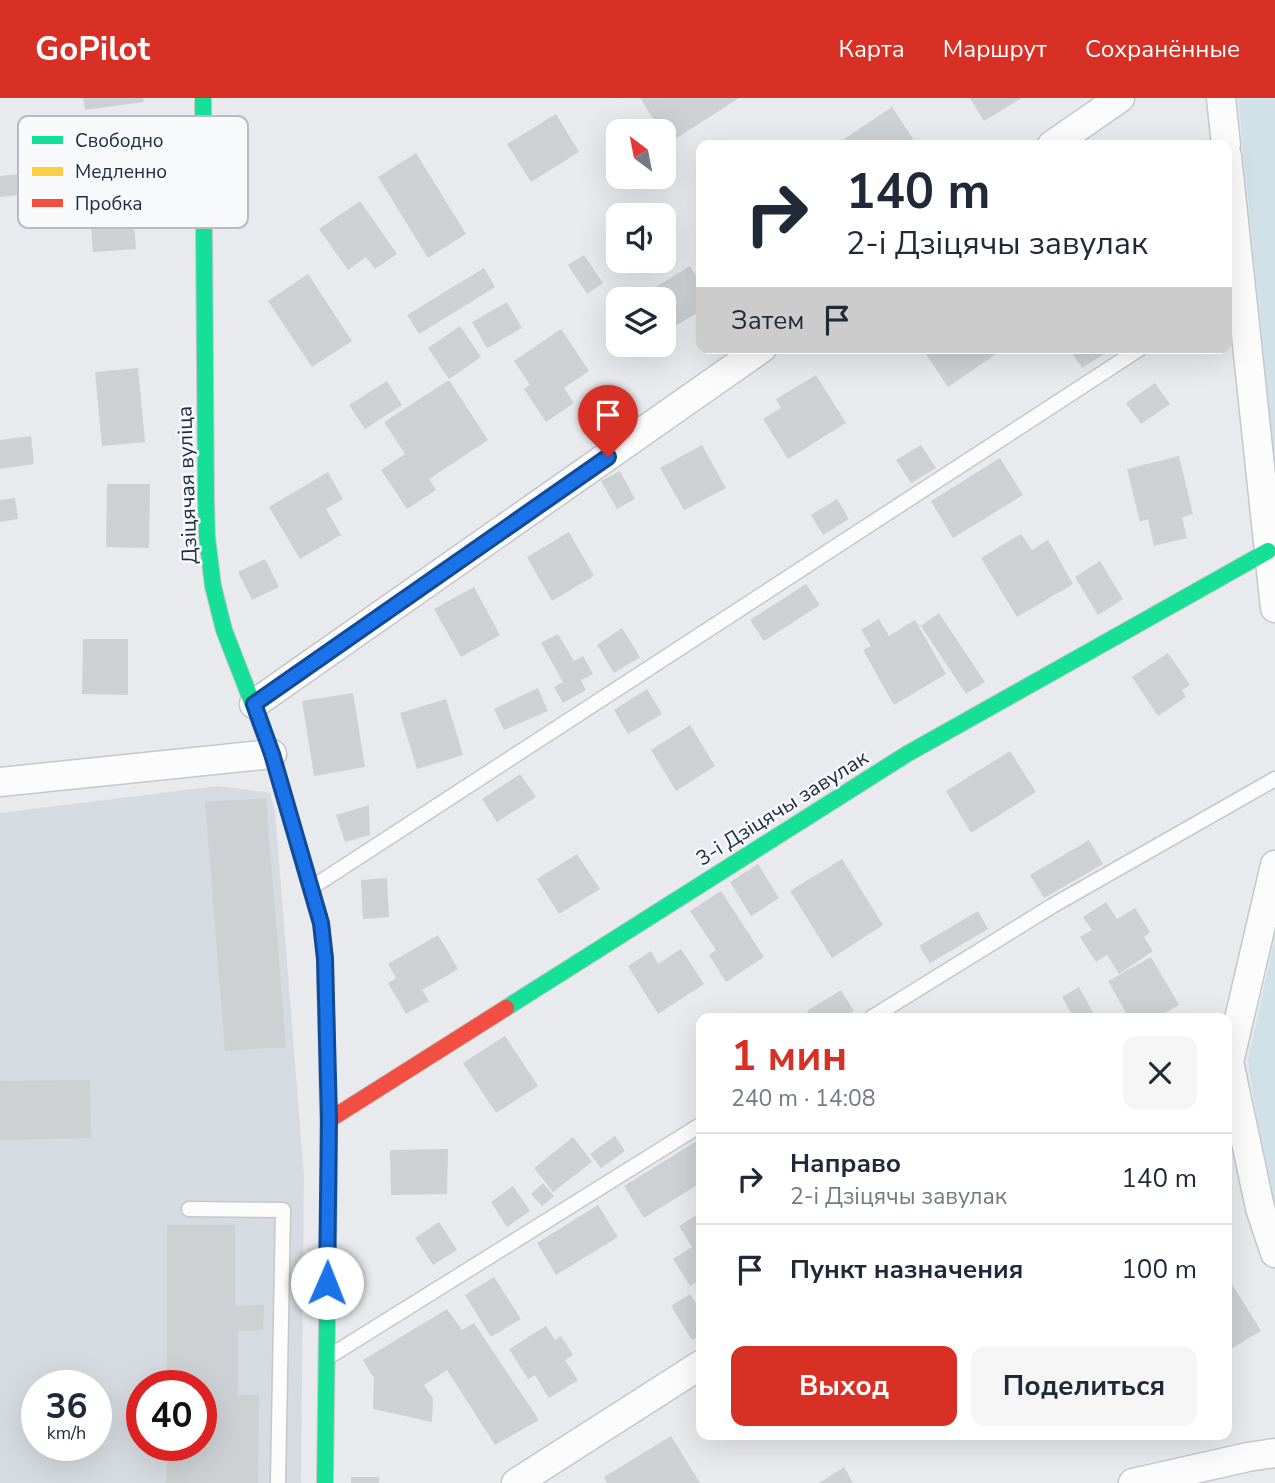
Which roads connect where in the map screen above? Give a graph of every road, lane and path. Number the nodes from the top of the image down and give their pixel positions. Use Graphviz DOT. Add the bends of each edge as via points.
graph roads {
  1 [pos="203,98"];
  2 [pos="1120,98"];
  3 [pos="1221,98"];
  4 [pos="203,116"];
  5 [pos="1059,140"];
  6 [pos="1225,140"];
  7 [pos="204,228"];
  8 [pos="1232,267"];
  9 [pos="1233,289"];
  10 [pos="753,354"];
  11 [pos="1133,354"];
  12 [pos="1268,551"];
  13 [pos="1275,608"];
  14 [pos="254,704"];
  15 [pos="272,754"];
  16 [pos="1275,779"];
  17 [pos="0,782"];
  18 [pos="1275,865"];
  19 [pos="310,889"];
  20 [pos="879,1013"];
  21 [pos="1232,1046"];
  22 [pos="1232,1081"];
  23 [pos="329,1119"];
  24 [pos="696,1128"];
  25 [pos="189,1209"];
  26 [pos="1275,1253"];
  27 [pos="326,1358"];
  28 [pos="696,1368"];
  29 [pos="1275,1453"];
  30 [pos="278,1483"];
  31 [pos="325,1483"];
  32 [pos="516,1483"];
  33 [pos="1133,1483"];
  1 -- 4 [label="street, Дзіцячая вуліца"];
  2 -- 5 [label="street"];
  3 -- 6 [label="street"];
  7 -- 14 [label="street, Дзіцячая вуліца" via="207,537 224,630"];
  8 -- 9 [label="street"];
  9 -- 12 [label="street"];
  10 -- 14 [label="street"];
  11 -- 19 [label="lane"];
  12 -- 13 [label="street"];
  12 -- 23 [label="street, 3-і Дзіцячы завулак" via="907,754"];
  14 -- 15 [label="street, Дзіцячая вуліца"];
  15 -- 17 [label="street"];
  15 -- 19 [label="street, Дзіцячая вуліца"];
  16 -- 20 [label="lane" via="1052,906"];
  18 -- 21 [label="street"];
  19 -- 23 [label="street, Дзіцячая вуліца" via="321,923 325,959"];
  22 -- 26 [label="street" via="1260,1208"];
  23 -- 27 [label="street, Дзіцячая вуліца"];
  24 -- 27 [label="lane"];
  25 -- 30 [label="lane" via="284,1210"];
  27 -- 31 [label="street, Дзіцячая вуліца"];
  28 -- 32 [label="street"];
  29 -- 33 [label="street"];
}
